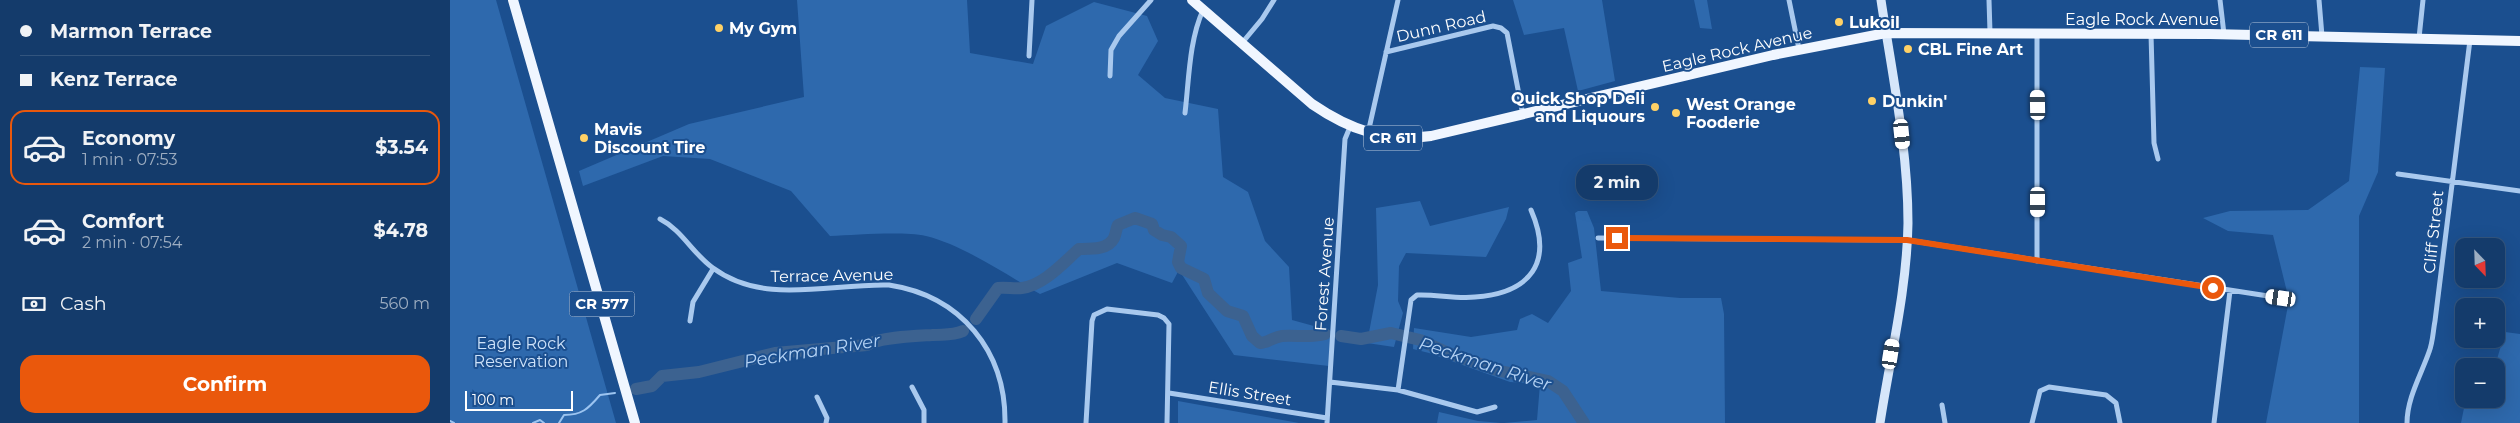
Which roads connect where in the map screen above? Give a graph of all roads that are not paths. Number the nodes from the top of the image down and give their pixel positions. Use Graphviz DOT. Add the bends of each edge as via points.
graph roads {
  1 [pos="513,0"];
  2 [pos="1032,0"];
  3 [pos="1151,0"];
  4 [pos="1192,0"];
  5 [pos="1274,0"];
  6 [pos="1398,0"];
  7 [pos="1789,0"];
  8 [pos="1881,0"];
  9 [pos="1989,0"];
  10 [pos="2220,0"];
  11 [pos="2320,0"];
  12 [pos="2423,0"];
  13 [pos="1203,10"];
  14 [pos="1990,32"];
  15 [pos="1886,33"];
  16 [pos="2037,33"];
  17 [pos="2151,34"];
  18 [pos="2224,34"];
  19 [pos="2322,36"];
  20 [pos="2419,38"];
  21 [pos="2470,40"];
  22 [pos="2520,41"];
  23 [pos="1242,43"];
  24 [pos="1799,49"];
  25 [pos="1386,52"];
  26 [pos="1029,56"];
  27 [pos="1110,76"];
  28 [pos="1185,113"];
  29 [pos="1523,114"];
  30 [pos="1350,127"];
  31 [pos="1368,133"];
  32 [pos="2158,159"];
  33 [pos="2398,174"];
  34 [pos="2451,182"];
  35 [pos="2520,191"];
  36 [pos="1530,210"];
  37 [pos="660,219"];
  38 [pos="1598,238"];
  39 [pos="1907,240"];
  40 [pos="2038,262"];
  41 [pos="713,269"];
  42 [pos="2230,291"];
  43 [pos="2281,298"];
  44 [pos="690,321"];
  45 [pos="1330,382"];
  46 [pos="912,387"];
  47 [pos="1398,390"];
  48 [pos="1168,393"];
  49 [pos="817,396"];
  50 [pos="1942,405"];
  51 [pos="1495,407"];
  52 [pos="1327,421"];
  53 [pos="635,423"];
  54 [pos="826,423"];
  55 [pos="924,423"];
  56 [pos="1005,423"];
  57 [pos="1086,423"];
  58 [pos="1167,423"];
  59 [pos="1880,423"];
  60 [pos="1945,423"];
  61 [pos="2032,423"];
  62 [pos="2120,423"];
  63 [pos="2214,423"];
  64 [pos="2407,423"];
  1 -- 53 [label="main road, CR 577"];
  2 -- 26 [label="street"];
  3 -- 27 [label="street" via="1111,50"];
  4 -- 13 [label="main road, Eagle Rock Avenue / CR 611"];
  5 -- 23 [label="street"];
  6 -- 25 [label="street"];
  7 -- 24 [label="street"];
  8 -- 15 [label="main road"];
  9 -- 14 [label="street"];
  10 -- 18 [label="street"];
  11 -- 19 [label="street"];
  12 -- 20 [label="street"];
  13 -- 23 [label="main road, Eagle Rock Avenue / CR 611"];
  13 -- 28 [label="street" via="1190,66"];
  14 -- 15 [label="main road, Eagle Rock Avenue / CR 611"];
  14 -- 16 [label="main road, Eagle Rock Avenue / CR 611"];
  15 -- 24 [label="main road, Eagle Rock Avenue / CR 611"];
  15 -- 39 [label="main road" via="1905,166"];
  16 -- 17 [label="main road, Eagle Rock Avenue / CR 611"];
  16 -- 40 [label="street"];
  17 -- 18 [label="main road, Eagle Rock Avenue / CR 611"];
  17 -- 32 [label="street" via="2154,144"];
  18 -- 19 [label="main road, Eagle Rock Avenue / CR 611"];
  19 -- 20 [label="main road, Eagle Rock Avenue / CR 611"];
  20 -- 21 [label="main road, Eagle Rock Avenue / CR 611"];
  21 -- 22 [label="main road, Eagle Rock Avenue / CR 611"];
  21 -- 34 [label="street, Cliff Street"];
  23 -- 30 [label="main road, Eagle Rock Avenue / CR 611" via="1312,104"];
  24 -- 29 [label="main road, Eagle Rock Avenue / CR 611"];
  25 -- 29 [label="street, Dunn Road" via="1494,26 1501,28 1507,33"];
  25 -- 31 [label="street"];
  29 -- 31 [label="main road, Eagle Rock Avenue / CR 611" via="1419,137 1396,138"];
  30 -- 31 [label="main road, Eagle Rock Avenue / CR 611"];
  30 -- 45 [label="street, Forest Avenue" via="1345,139"];
  33 -- 34 [label="street"];
  34 -- 35 [label="street"];
  34 -- 64 [label="street, Cliff Street" via="2430,350 2413,393"];
  36 -- 47 [label="street" via="1538,227 1540,244 1539,259 1528,280 1516,288 1487,296 1417,295 1409,303"];
  37 -- 41 [label="street, Terrace Avenue" via="672,225 686,244"];
  38 -- 39 [label="street"];
  39 -- 40 [label="street"];
  39 -- 59 [label="main road"];
  40 -- 42 [label="street"];
  41 -- 44 [label="street" via="693,302"];
  41 -- 56 [label="street, Terrace Avenue" via="760,288 795,290 889,285 931,297 965,321 990,354 1001,382"];
  42 -- 43 [label="street"];
  42 -- 63 [label="street"];
  45 -- 47 [label="street"];
  45 -- 52 [label="street, Forest Avenue"];
  46 -- 55 [label="street" via="924,410"];
  47 -- 51 [label="street" via="1477,412"];
  48 -- 52 [label="street, Ellis Street"];
  48 -- 57 [label="street" via="1170,331 1164,318 1107,309 1100,311 1092,322"];
  48 -- 58 [label="street"];
  49 -- 54 [label="street" via="827,418"];
  50 -- 60 [label="street"];
  61 -- 62 [label="street" via="2040,391 2049,386 2106,395 2116,403"];
}
